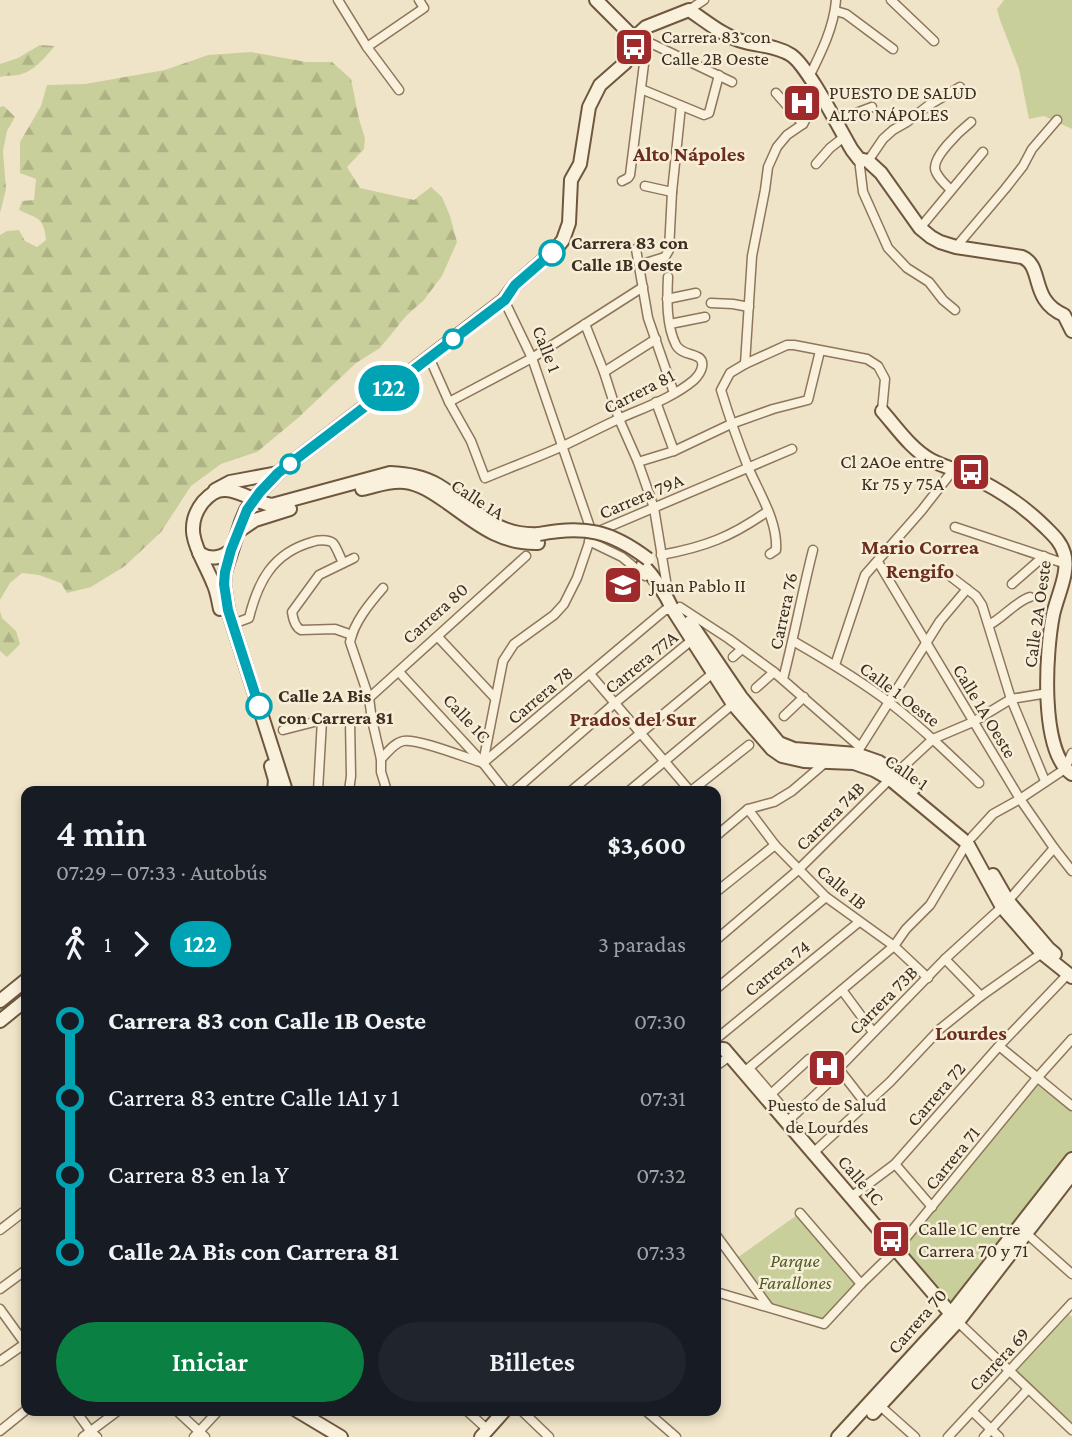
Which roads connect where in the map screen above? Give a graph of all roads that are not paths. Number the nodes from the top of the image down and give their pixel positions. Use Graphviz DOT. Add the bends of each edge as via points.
graph roads {
  1 [pos="338,0"];
  2 [pos="596,0"];
  3 [pos="704,0"];
  4 [pos="836,0"];
  5 [pos="891,0"];
  6 [pos="421,4"];
  7 [pos="689,10"];
  8 [pos="836,11"];
  9 [pos="640,39"];
  10 [pos="934,41"];
  11 [pos="367,47"];
  12 [pos="893,49"];
  13 [pos="719,75"];
  14 [pos="810,77"];
  15 [pos="732,82"];
  16 [pos="960,86"];
  17 [pos="641,89"];
  18 [pos="817,89"];
  19 [pos="399,90"];
  20 [pos="776,93"];
  21 [pos="681,106"];
  22 [pos="872,107"];
  23 [pos="1056,120"];
  24 [pos="835,121"];
  25 [pos="971,122"];
  26 [pos="803,124"];
  27 [pos="844,137"];
  28 [pos="983,152"];
  29 [pos="864,160"];
  30 [pos="816,164"];
  31 [pos="622,181"];
  32 [pos="645,187"];
  33 [pos="951,190"];
  34 [pos="672,192"];
  35 [pos="920,228"];
  36 [pos="956,247"];
  37 [pos="636,249"];
  38 [pos="639,265"];
  39 [pos="668,277"];
  40 [pos="643,287"];
  41 [pos="696,293"];
  42 [pos="667,299"];
  43 [pos="505,300"];
  44 [pos="711,303"];
  45 [pos="749,307"];
  46 [pos="955,310"];
  47 [pos="1068,314"];
  48 [pos="705,317"];
  49 [pos="585,324"];
  50 [pos="670,324"];
  51 [pos="1072,331"];
  52 [pos="656,339"];
  53 [pos="820,351"];
  54 [pos="429,357"];
  55 [pos="532,358"];
  56 [pos="745,364"];
  57 [pos="604,372"];
  58 [pos="674,393"];
  59 [pos="449,402"];
  60 [pos="656,402"];
  61 [pos="882,411"];
  62 [pos="619,419"];
  63 [pos="732,424"];
  64 [pos="562,447"];
  65 [pos="792,449"];
  66 [pos="674,451"];
  67 [pos="638,462"];
  68 [pos="748,468"];
  69 [pos="954,469"];
  70 [pos="278,473"];
  71 [pos="485,478"];
  72 [pos="211,493"];
  73 [pos="254,500"];
  74 [pos="654,508"];
  75 [pos="768,511"];
  76 [pos="955,527"];
  77 [pos="239,531"];
  78 [pos="539,538"];
  79 [pos="591,538"];
  80 [pos="231,550"];
  81 [pos="813,550"];
  82 [pos="199,553"];
  83 [pos="770,554"];
  84 [pos="526,556"];
  85 [pos="1044,556"];
  86 [pos="355,558"];
  87 [pos="651,560"];
  88 [pos="878,562"];
  89 [pos="343,563"];
  90 [pos="1069,564"];
  91 [pos="950,576"];
  92 [pos="666,581"];
  93 [pos="1012,584"];
  94 [pos="383,587"];
  95 [pos="967,589"];
  96 [pos="1030,597"];
  97 [pos="673,609"];
  98 [pos="233,624"];
  99 [pos="989,625"];
  100 [pos="715,629"];
  101 [pos="352,635"];
  102 [pos="438,637"];
  103 [pos="696,638"];
  104 [pos="793,641"];
  105 [pos="927,644"];
  106 [pos="742,649"];
  107 [pos="733,657"];
  108 [pos="835,665"];
  109 [pos="399,672"];
  110 [pos="774,672"];
  111 [pos="713,673"];
  112 [pos="590,674"];
  113 [pos="783,680"];
  114 [pos="756,688"];
  115 [pos="1048,693"];
  116 [pos="804,697"];
  117 [pos="369,698"];
  118 [pos="495,698"];
  119 [pos="1011,699"];
  120 [pos="888,702"];
  121 [pos="615,703"];
  122 [pos="733,704"];
  123 [pos="784,716"];
  124 [pos="322,720"];
  125 [pos="350,720"];
  126 [pos="372,720"];
  127 [pos="973,722"];
  128 [pos="284,730"];
  129 [pos="641,733"];
  130 [pos="933,739"];
  131 [pos="749,745"];
  132 [pos="858,750"];
  133 [pos="1072,753"];
  134 [pos="381,759"];
  135 [pos="666,761"];
  136 [pos="826,762"];
  137 [pos="483,763"];
  138 [pos="1068,771"];
  139 [pos="893,776"];
  140 [pos="1045,781"];
  141 [pos="979,783"];
  142 [pos="274,786"];
  143 [pos="284,786"];
  144 [pos="318,786"];
  145 [pos="350,786"];
  146 [pos="386,786"];
  147 [pos="501,786"];
  148 [pos="520,786"];
  149 [pos="577,786"];
  150 [pos="635,786"];
  151 [pos="687,786"];
  152 [pos="697,786"];
  153 [pos="1020,799"];
  154 [pos="748,809"];
  155 [pos="721,832"];
  156 [pos="969,840"];
  157 [pos="775,845"];
  158 [pos="1054,848"];
  159 [pos="798,870"];
  160 [pos="1072,871"];
  161 [pos="721,888"];
  162 [pos="826,897"];
  163 [pos="1005,904"];
  164 [pos="859,922"];
  165 [pos="721,936"];
  166 [pos="894,946"];
  167 [pos="1042,953"];
  168 [pos="945,959"];
  169 [pos="1071,973"];
  170 [pos="928,978"];
  171 [pos="21,984"];
  172 [pos="721,985"];
  173 [pos="842,990"];
  174 [pos="981,996"];
  175 [pos="0,1001"];
  176 [pos="21,1004"];
  177 [pos="0,1021"];
  178 [pos="873,1032"];
  179 [pos="1072,1039"];
  180 [pos="999,1046"];
  181 [pos="721,1047"];
  182 [pos="721,1049"];
  183 [pos="809,1059"];
  184 [pos="838,1068"];
  185 [pos="746,1070"];
  186 [pos="1037,1078"];
  187 [pos="771,1094"];
  188 [pos="866,1104"];
  189 [pos="1072,1106"];
  190 [pos="791,1118"];
  191 [pos="815,1151"];
  192 [pos="1072,1159"];
  193 [pos="895,1164"];
  194 [pos="1072,1174"];
  195 [pos="851,1197"];
  196 [pos="932,1207"];
  197 [pos="800,1213"];
  198 [pos="21,1214"];
  199 [pos="0,1230"];
  200 [pos="1026,1233"];
  201 [pos="721,1242"];
  202 [pos="896,1250"];
  203 [pos="21,1274"];
  204 [pos="1072,1274"];
  205 [pos="861,1284"];
  206 [pos="0,1289"];
  207 [pos="721,1293"];
  208 [pos="1072,1303"];
  209 [pos="769,1307"];
  210 [pos="0,1309"];
  211 [pos="950,1316"];
  212 [pos="21,1337"];
  213 [pos="21,1347"];
  214 [pos="0,1361"];
  215 [pos="1009,1371"];
  216 [pos="1028,1389"];
  217 [pos="876,1403"];
  218 [pos="972,1411"];
  219 [pos="21,1414"];
  220 [pos="79,1416"];
  221 [pos="113,1416"];
  222 [pos="182,1416"];
  223 [pos="214,1416"];
  224 [pos="306,1416"];
  225 [pos="471,1416"];
  226 [pos="500,1416"];
  227 [pos="527,1416"];
  228 [pos="652,1416"];
  229 [pos="991,1429"];
  230 [pos="1072,1429"];
  231 [pos="0,1431"];
  232 [pos="484,1433"];
  233 [pos="90,1435"];
  234 [pos="200,1435"];
  235 [pos="341,1437"];
  236 [pos="548,1437"];
  237 [pos="676,1437"];
  238 [pos="838,1437"];
  239 [pos="850,1437"];
  240 [pos="915,1437"];
  241 [pos="948,1437"];
  242 [pos="984,1437"];
  243 [pos="999,1437"];
  244 [pos="1063,1437"];
  1 -- 11 [label="street"];
  2 -- 9 [label="street"];
  3 -- 7 [label="street"];
  4 -- 8 [label="street"];
  5 -- 10 [label="street"];
  6 -- 11 [label="street"];
  7 -- 9 [label="street" via="646,27"];
  7 -- 14 [label="street" via="743,42 782,50"];
  8 -- 12 [label="street"];
  8 -- 14 [label="street"];
  9 -- 13 [label="street"];
  9 -- 17 [label="street"];
  9 -- 43 [label="street" via="625,63 600,85 589,107 580,164 571,180 569,223 563,240"];
  11 -- 19 [label="street"];
  13 -- 15 [label="street"];
  13 -- 21 [label="street" via="709,113"];
  14 -- 18 [label="street"];
  16 -- 29 [label="street" via="892,130"];
  17 -- 21 [label="street"];
  17 -- 31 [label="street" via="629,177"];
  18 -- 24 [label="street"];
  18 -- 26 [label="street"];
  20 -- 26 [label="street"];
  21 -- 34 [label="street"];
  22 -- 24 [label="street"];
  23 -- 36 [label="street"];
  24 -- 27 [label="street"];
  25 -- 33 [label="street" via="934,167"];
  26 -- 45 [label="street" via="777,146 768,167 752,256"];
  27 -- 29 [label="street"];
  27 -- 30 [label="street"];
  28 -- 33 [label="street"];
  29 -- 35 [label="street" via="887,180"];
  29 -- 46 [label="street" via="863,192 888,248"];
  32 -- 34 [label="street"];
  33 -- 35 [label="street"];
  34 -- 38 [label="street" via="667,254"];
  35 -- 36 [label="street"];
  36 -- 47 [label="street" via="1029,259 1046,303"];
  37 -- 38 [label="street"];
  38 -- 40 [label="street"];
  39 -- 42 [label="street, Carrera 81"];
  40 -- 49 [label="street"];
  40 -- 52 [label="street"];
  41 -- 42 [label="street"];
  42 -- 50 [label="street, Carrera 81"];
  43 -- 54 [label="street"];
  43 -- 55 [label="street, Calle 1"];
  44 -- 45 [label="street"];
  45 -- 56 [label="street"];
  47 -- 51 [label="street"];
  48 -- 50 [label="street"];
  49 -- 55 [label="street"];
  49 -- 57 [label="street"];
  50 -- 58 [label="street, Carrera 81" via="677,348 699,357 703,365 693,381"];
  52 -- 57 [label="street"];
  52 -- 58 [label="street"];
  53 -- 56 [label="street" via="787,345"];
  53 -- 61 [label="street" via="867,359 878,366 885,379"];
  53 -- 63 [label="street" via="808,400"];
  54 -- 59 [label="street, Calle 1A"];
  54 -- 70 [label="street"];
  55 -- 59 [label="street"];
  55 -- 64 [label="street, Calle 1"];
  56 -- 63 [label="street" via="730,373 720,390"];
  57 -- 62 [label="street"];
  58 -- 60 [label="street, Carrera 81"];
  59 -- 71 [label="street, Calle 1A"];
  60 -- 62 [label="street, Carrera 81"];
  60 -- 66 [label="street"];
  61 -- 69 [label="street, Calle 2A Oeste" via="917,451"];
  62 -- 64 [label="street, Carrera 81"];
  62 -- 67 [label="street"];
  63 -- 66 [label="street"];
  63 -- 68 [label="street"];
  64 -- 71 [label="street, Carrera 81"];
  64 -- 79 [label="street, Calle 1"];
  65 -- 68 [label="street, Carrera 79A"];
  66 -- 67 [label="street"];
  67 -- 74 [label="street"];
  68 -- 74 [label="street, Carrera 79A"];
  68 -- 75 [label="street"];
  69 -- 88 [label="street"];
  69 -- 90 [label="street, Calle 2A Oeste" via="995,488 1035,517 1055,537"];
  70 -- 72 [label="street" via="230,482"];
  70 -- 73 [label="street"];
  72 -- 73 [label="street, Calle 1A" via="227,490"];
  72 -- 82 [label="street" via="193,524"];
  73 -- 77 [label="street"];
  73 -- 78 [label="street, Calle 1A" via="279,504 390,473 405,474 438,485 494,525"];
  74 -- 79 [label="street, Carrera 79A"];
  74 -- 87 [label="street"];
  75 -- 83 [label="street" via="777,546"];
  75 -- 87 [label="street" via="718,541"];
  76 -- 85 [label="street"];
  77 -- 78 [label="street, Calle 1A" via="268,515 389,482 405,482 422,486 489,532 512,541"];
  77 -- 80 [label="street"];
  78 -- 87 [label="street, Calle 1A, bridge" via="562,530 586,530 608,535"];
  79 -- 97 [label="street, Calle 1" via="639,570"];
  79 -- 118 [label="street, Carrera 79A" via="564,604 514,644 503,661"];
  80 -- 82 [label="street" via="216,558"];
  80 -- 98 [label="street" via="224,584"];
  81 -- 104 [label="street, Carrera 76"];
  82 -- 142 [label="street" via="214,586"];
  84 -- 102 [label="street, Carrera 80"];
  85 -- 90 [label="street"];
  85 -- 93 [label="street"];
  86 -- 89 [label="street"];
  87 -- 92 [label="street, Calle 1A"];
  87 -- 97 [label="street, Calle 1A"];
  88 -- 105 [label="street, Calle 1A Oeste"];
  88 -- 108 [label="street" via="865,575"];
  89 -- 98 [label="street" via="328,541 295,548 268,571 249,618"];
  89 -- 101 [label="street" via="318,575 292,618 301,630 335,629"];
  90 -- 115 [label="street, Calle 2A Oeste" via="1050,634"];
  91 -- 95 [label="street"];
  92 -- 97 [label="street, Calle 1"];
  94 -- 101 [label="street"];
  95 -- 99 [label="street" via="982,605"];
  95 -- 105 [label="street"];
  96 -- 99 [label="street"];
  97 -- 100 [label="street, Calle 1"];
  97 -- 103 [label="street, Calle 1"];
  97 -- 112 [label="street, Carrera 78"];
  98 -- 143 [label="street"];
  99 -- 119 [label="street"];
  100 -- 103 [label="street, Carrera 77A"];
  100 -- 106 [label="street, Calle 1"];
  101 -- 117 [label="street" via="350,642"];
  102 -- 109 [label="street, Carrera 80"];
  102 -- 118 [label="street"];
  103 -- 111 [label="street, Calle 1"];
  103 -- 121 [label="street, Carrera 77A"];
  103 -- 132 [label="street, Calle 1" via="779,743 794,749"];
  104 -- 108 [label="street, Calle 1 Oeste"];
  104 -- 113 [label="street, Carrera 76"];
  105 -- 120 [label="street"];
  105 -- 127 [label="street, Calle 1A Oeste"];
  106 -- 107 [label="street"];
  106 -- 110 [label="street, Calle 1"];
  108 -- 120 [label="street, Calle 1 Oeste"];
  109 -- 117 [label="street, Carrera 80"];
  109 -- 137 [label="street, Calle 1C"];
  110 -- 113 [label="street, Calle 1"];
  110 -- 114 [label="street"];
  111 -- 122 [label="street, Calle 1"];
  111 -- 129 [label="street"];
  112 -- 121 [label="street"];
  112 -- 137 [label="street, Carrera 78"];
  113 -- 116 [label="street, Calle 1"];
  115 -- 119 [label="street, Carrera 74B"];
  115 -- 138 [label="street, Calle 2A Oeste" via="1055,751"];
  116 -- 123 [label="street"];
  116 -- 132 [label="street, Calle 1"];
  117 -- 126 [label="street"];
  118 -- 137 [label="street, Carrera 79A"];
  119 -- 127 [label="street, Carrera 74B"];
  119 -- 140 [label="street"];
  120 -- 130 [label="street, Calle 1 Oeste"];
  120 -- 132 [label="street"];
  121 -- 129 [label="street"];
  121 -- 148 [label="street, Carrera 77A"];
  122 -- 135 [label="street"];
  122 -- 136 [label="street, Calle 1" via="782,756"];
  124 -- 125 [label="street"];
  124 -- 128 [label="street"];
  124 -- 144 [label="street"];
  125 -- 126 [label="street"];
  125 -- 145 [label="street"];
  126 -- 134 [label="street"];
  127 -- 130 [label="street, Carrera 74B"];
  127 -- 153 [label="street, Calle 1A Oeste"];
  129 -- 135 [label="street"];
  129 -- 149 [label="street"];
  130 -- 139 [label="street, Carrera 74B"];
  130 -- 141 [label="street, Calle 1 Oeste"];
  131 -- 152 [label="street"];
  132 -- 139 [label="street, Calle 1"];
  133 -- 138 [label="street"];
  134 -- 137 [label="street" via="404,741"];
  134 -- 146 [label="street"];
  135 -- 150 [label="street"];
  135 -- 151 [label="street"];
  136 -- 139 [label="street, Calle 1" via="854,763"];
  136 -- 154 [label="street" via="774,802"];
  137 -- 147 [label="street, Calle 1C"];
  138 -- 140 [label="street"];
  139 -- 156 [label="street, Calle 1"];
  139 -- 159 [label="street, Carrera 74B"];
  140 -- 153 [label="street"];
  153 -- 156 [label="street" via="993,814"];
  153 -- 158 [label="street, Calle 1A Oeste"];
  154 -- 155 [label="street"];
  154 -- 157 [label="street, Calle 1B"];
  156 -- 163 [label="street, Calle 1"];
  156 -- 166 [label="street" via="930,905"];
  157 -- 159 [label="street, Calle 1B"];
  157 -- 161 [label="street"];
  158 -- 160 [label="street, Calle 1A Oeste"];
  158 -- 163 [label="street, Carrera 73B"];
  159 -- 162 [label="street, Calle 1B"];
  159 -- 165 [label="street, Carrera 74B"];
  162 -- 164 [label="street, Calle 1B"];
  162 -- 172 [label="street"];
  163 -- 167 [label="street, Calle 1"];
  163 -- 168 [label="street, Carrera 73B"];
  163 -- 169 [label="street, Calle 1"];
  164 -- 166 [label="street, Calle 1B"];
  164 -- 181 [label="street, Carrera 74"];
  166 -- 170 [label="street, Calle 1B"];
  166 -- 173 [label="street"];
  167 -- 169 [label="street, Calle 1"];
  167 -- 174 [label="street"];
  168 -- 170 [label="street, Carrera 73B"];
  168 -- 174 [label="street"];
  169 -- 180 [label="street, Carrera 72"];
  170 -- 178 [label="street, Carrera 73B"];
  171 -- 175 [label="street"];
  173 -- 178 [label="street"];
  173 -- 185 [label="street"];
  174 -- 188 [label="street" via="940,1029"];
  176 -- 177 [label="street"];
  178 -- 184 [label="street, Carrera 73B"];
  179 -- 186 [label="street, Carrera 71"];
  180 -- 186 [label="street"];
  180 -- 193 [label="street, Carrera 72"];
  182 -- 185 [label="street, Calle 1C"];
  183 -- 187 [label="street"];
  184 -- 188 [label="street"];
  184 -- 190 [label="street, Carrera 73B"];
  185 -- 187 [label="street"];
  185 -- 191 [label="street, Calle 1C"];
  186 -- 189 [label="street"];
  186 -- 196 [label="street, Carrera 71"];
  187 -- 190 [label="street"];
  188 -- 191 [label="street"];
  190 -- 191 [label="street"];
  191 -- 195 [label="street, Calle 1C"];
  192 -- 211 [label="street, Carrera 70"];
  193 -- 195 [label="street, Carrera 72"];
  193 -- 196 [label="street"];
  194 -- 200 [label="street, Carrera 70"];
  195 -- 202 [label="street, Calle 1C"];
  196 -- 202 [label="street, Carrera 71"];
  197 -- 205 [label="street"];
  198 -- 199 [label="street"];
  200 -- 204 [label="street"];
  200 -- 211 [label="street, Carrera 70"];
  201 -- 209 [label="street"];
  202 -- 205 [label="street, Carrera 71"];
  202 -- 211 [label="street, Calle 1C"];
  203 -- 206 [label="street"];
  205 -- 209 [label="street, Carrera 71" via="824,1324"];
  207 -- 209 [label="street"];
  208 -- 215 [label="street, Carrera 69"];
  210 -- 212 [label="street"];
  211 -- 215 [label="street, Calle 1C"];
  211 -- 217 [label="street, Carrera 70"];
  213 -- 214 [label="street"];
  215 -- 216 [label="street, Calle 1C"];
  215 -- 218 [label="street, Carrera 69"];
  216 -- 229 [label="street"];
  216 -- 230 [label="street, Calle 1C"];
  217 -- 238 [label="street, Carrera 70"];
  217 -- 239 [label="street, Carrera 70"];
  217 -- 240 [label="street"];
  218 -- 229 [label="street"];
  218 -- 241 [label="street, Carrera 69"];
  219 -- 231 [label="street"];
  220 -- 233 [label="street"];
  221 -- 233 [label="street"];
  222 -- 234 [label="street"];
  223 -- 234 [label="street"];
  224 -- 235 [label="street"];
  225 -- 232 [label="street"];
  226 -- 232 [label="street"];
  227 -- 236 [label="street"];
  228 -- 237 [label="street"];
  229 -- 242 [label="street"];
  229 -- 243 [label="street"];
  230 -- 244 [label="street"];
}
